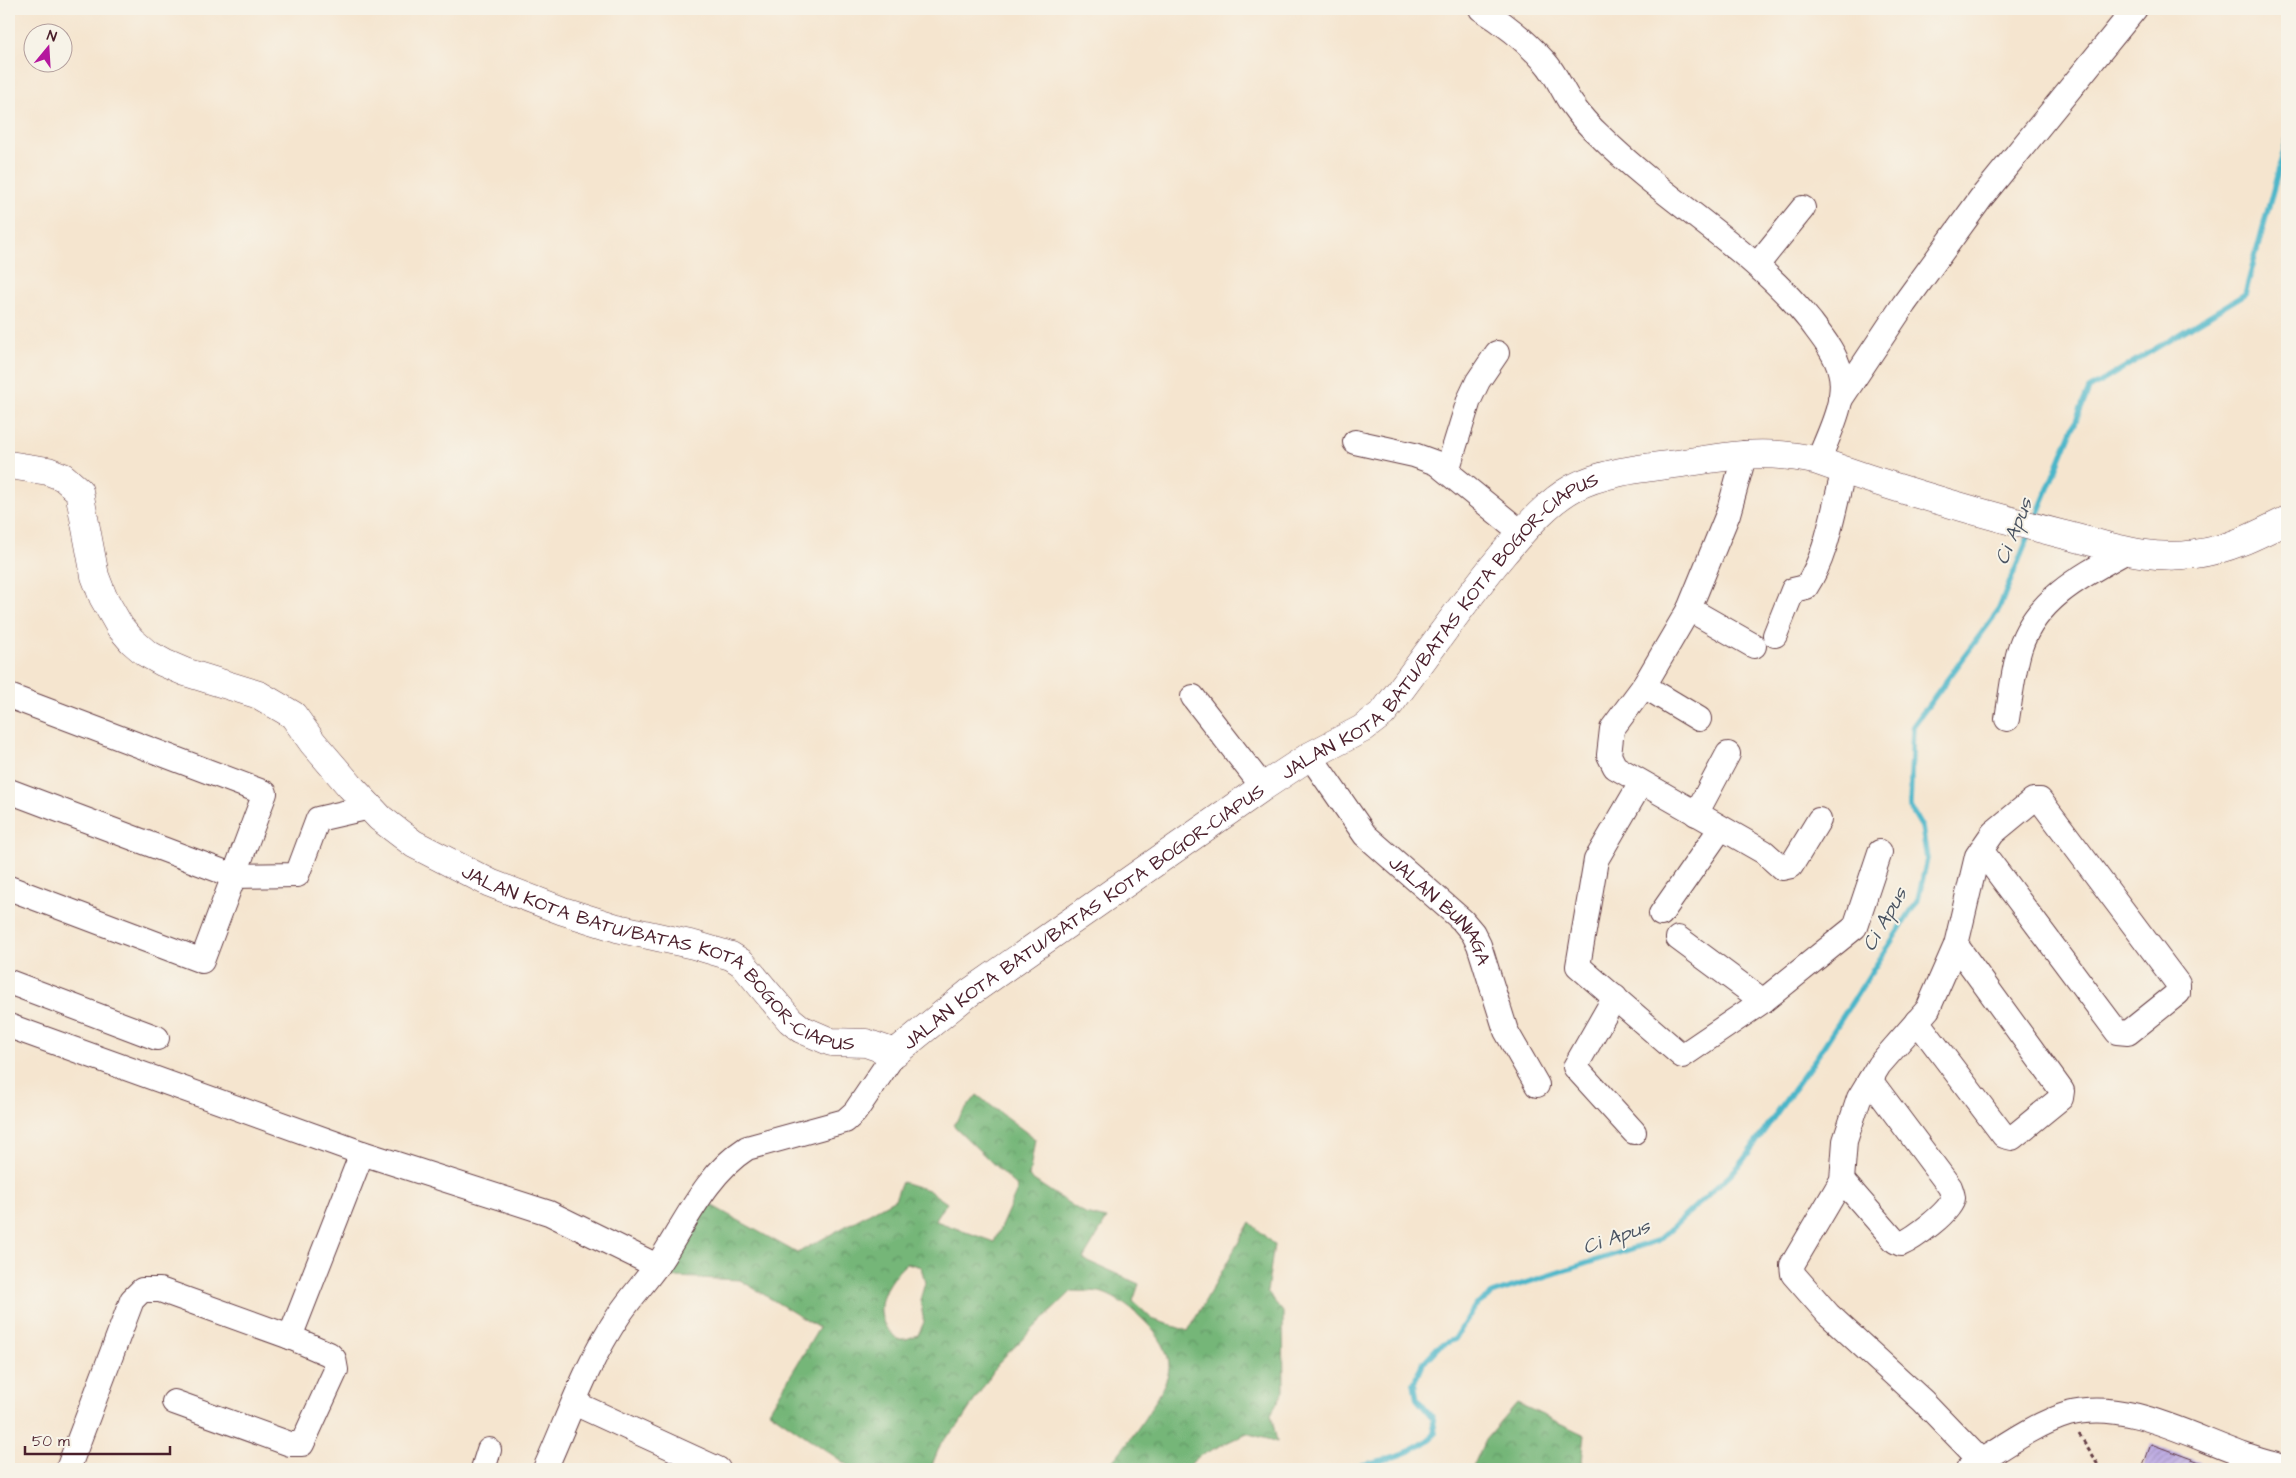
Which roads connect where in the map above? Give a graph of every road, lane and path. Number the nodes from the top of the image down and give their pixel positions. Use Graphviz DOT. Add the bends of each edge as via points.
graph roads {
  1 [pos="1481,9"];
  2 [pos="2135,9"];
  3 [pos="1803,208"];
  4 [pos="1757,265"];
  5 [pos="1498,353"];
  6 [pos="1840,400"];
  7 [pos="1354,442"];
  8 [pos="1745,453"];
  9 [pos="1818,461"];
  10 [pos="9,465"];
  11 [pos="1844,470"];
  12 [pos="1447,471"];
  13 [pos="2287,520"];
  14 [pos="1522,533"];
  15 [pos="2125,552"];
  16 [pos="1689,609"];
  17 [pos="1644,686"];
  18 [pos="9,696"];
  19 [pos="1192,697"];
  20 [pos="2007,719"];
  21 [pos="1699,720"];
  22 [pos="1728,754"];
  23 [pos="1310,756"];
  24 [pos="1642,783"];
  25 [pos="1263,787"];
  26 [pos="9,791"];
  27 [pos="370,807"];
  28 [pos="1696,814"];
  29 [pos="1819,820"];
  30 [pos="1721,828"];
  31 [pos="1981,850"];
  32 [pos="1880,852"];
  33 [pos="234,876"];
  34 [pos="9,888"];
  35 [pos="1661,914"];
  36 [pos="1678,938"];
  37 [pos="1956,946"];
  38 [pos="9,982"];
  39 [pos="1615,998"];
  40 [pos="1764,1001"];
  41 [pos="1917,1021"];
  42 [pos="9,1026"];
  43 [pos="157,1038"];
  44 [pos="895,1052"];
  45 [pos="1870,1080"];
  46 [pos="1537,1084"];
  47 [pos="1634,1132"];
  48 [pos="362,1153"];
  49 [pos="1842,1180"];
  50 [pos="657,1266"];
  51 [pos="290,1337"];
  52 [pos="174,1402"];
  53 [pos="574,1403"];
  54 [pos="2068,1414"];
  55 [pos="1974,1465"];
  56 [pos="2287,1467"];
  57 [pos="68,1469"];
  58 [pos="546,1469"];
  59 [pos="718,1469"];
  60 [pos="2097,1469"];
  1 -- 4 [label="street" via="1499,20 1544,62 1580,114 1619,154"];
  2 -- 6 [label="street" via="1981,198"];
  3 -- 4 [label="street"];
  4 -- 6 [label="street" via="1804,313 1835,357 1841,373"];
  5 -- 12 [label="street" via="1469,400"];
  6 -- 9 [label="street"];
  7 -- 12 [label="street" via="1427,459"];
  8 -- 9 [label="main road, JALAN KOTA BATU/BATAS KOTA BOGOR–CIAPUS" via="1779,454"];
  8 -- 14 [label="main road, JALAN KOTA BATU/BATAS KOTA BOGOR–CIAPUS" via="1628,471 1589,482 1557,498"];
  8 -- 16 [label="street" via="1728,514"];
  9 -- 11 [label="main road, JALAN KOTA BATU/BATAS KOTA BOGOR–CIAPUS"];
  10 -- 27 [label="main road, JALAN KOTA BATU/BATAS KOTA BOGOR–CIAPUS" via="48,471 63,477 79,491 100,590 132,641 146,653 184,672 276,703 293,715 313,743"];
  11 -- 15 [label="main road, JALAN KOTA BATU/BATAS KOTA BOGOR–CIAPUS" via="1968,510"];
  11 -- 16 [label="street" via="1825,543 1806,587 1792,590 1764,640"];
  12 -- 14 [label="street"];
  13 -- 15 [label="main road" via="2222,550 2167,556"];
  14 -- 23 [label="main road, JALAN KOTA BATU/BATAS KOTA BOGOR–CIAPUS" via="1469,596 1382,713 1362,729"];
  15 -- 20 [label="street" via="2075,581 2045,606 2032,623 2021,646"];
  16 -- 17 [label="street"];
  17 -- 21 [label="street"];
  17 -- 24 [label="street" via="1612,729 1609,755 1615,767"];
  18 -- 33 [label="street" via="265,793"];
  19 -- 25 [label="street"];
  22 -- 28 [label="street"];
  23 -- 25 [label="main road, JALAN KOTA BATU/BATAS KOTA BOGOR–CIAPUS"];
  23 -- 46 [label="street, JALAN BUNIAGA" via="1365,835 1473,932 1506,1031"];
  24 -- 28 [label="street"];
  24 -- 39 [label="street" via="1596,860 1578,966"];
  25 -- 44 [label="main road, JALAN KOTA BATU/BATAS KOTA BOGOR–CIAPUS" via="969,993"];
  26 -- 33 [label="street"];
  27 -- 33 [label="street" via="318,818 297,875"];
  27 -- 44 [label="main road, JALAN KOTA BATU/BATAS KOTA BOGOR–CIAPUS" via="414,844 490,882 617,928 731,956 747,968 790,1020 817,1037 831,1042 866,1043"];
  28 -- 30 [label="street"];
  29 -- 30 [label="street" via="1796,860 1782,868 1764,852"];
  30 -- 35 [label="street"];
  31 -- 31 [label="street" via="1993,833 2033,800 2040,800 2178,984 2178,993 2128,1033 2117,1032"];
  31 -- 37 [label="street"];
  32 -- 40 [label="street" via="1855,927"];
  33 -- 34 [label="street" via="202,961"];
  36 -- 40 [label="street"];
  37 -- 41 [label="street" via="1928,1009"];
  37 -- 41 [label="street" via="2062,1091 2061,1098 2012,1138 2004,1136"];
  38 -- 43 [label="street"];
  39 -- 40 [label="street" via="1682,1056"];
  39 -- 47 [label="street" via="1574,1067"];
  41 -- 45 [label="street"];
  42 -- 48 [label="street"];
  44 -- 50 [label="street" via="855,1112 845,1121 747,1148 733,1157 712,1178"];
  45 -- 49 [label="street" via="1859,1098 1845,1140"];
  45 -- 49 [label="street" via="1950,1187 1953,1198 1950,1208 1911,1240 1901,1244"];
  48 -- 50 [label="street" via="549,1213"];
  48 -- 51 [label="street"];
  49 -- 55 [label="street" via="1792,1265 1793,1274 1828,1314 1923,1402"];
  50 -- 53 [label="street" via="619,1315 593,1360"];
  51 -- 52 [label="street" via="328,1354 334,1359 336,1370 302,1444 290,1444"];
  51 -- 57 [label="street" via="160,1290 142,1290 132,1300"];
  53 -- 58 [label="street"];
  53 -- 59 [label="street"];
  54 -- 55 [label="street" via="2046,1423"];
  54 -- 56 [label="street" via="2090,1410 2138,1416 2265,1464"];
  54 -- 60 [label="path" via="2100,1468"];
}
